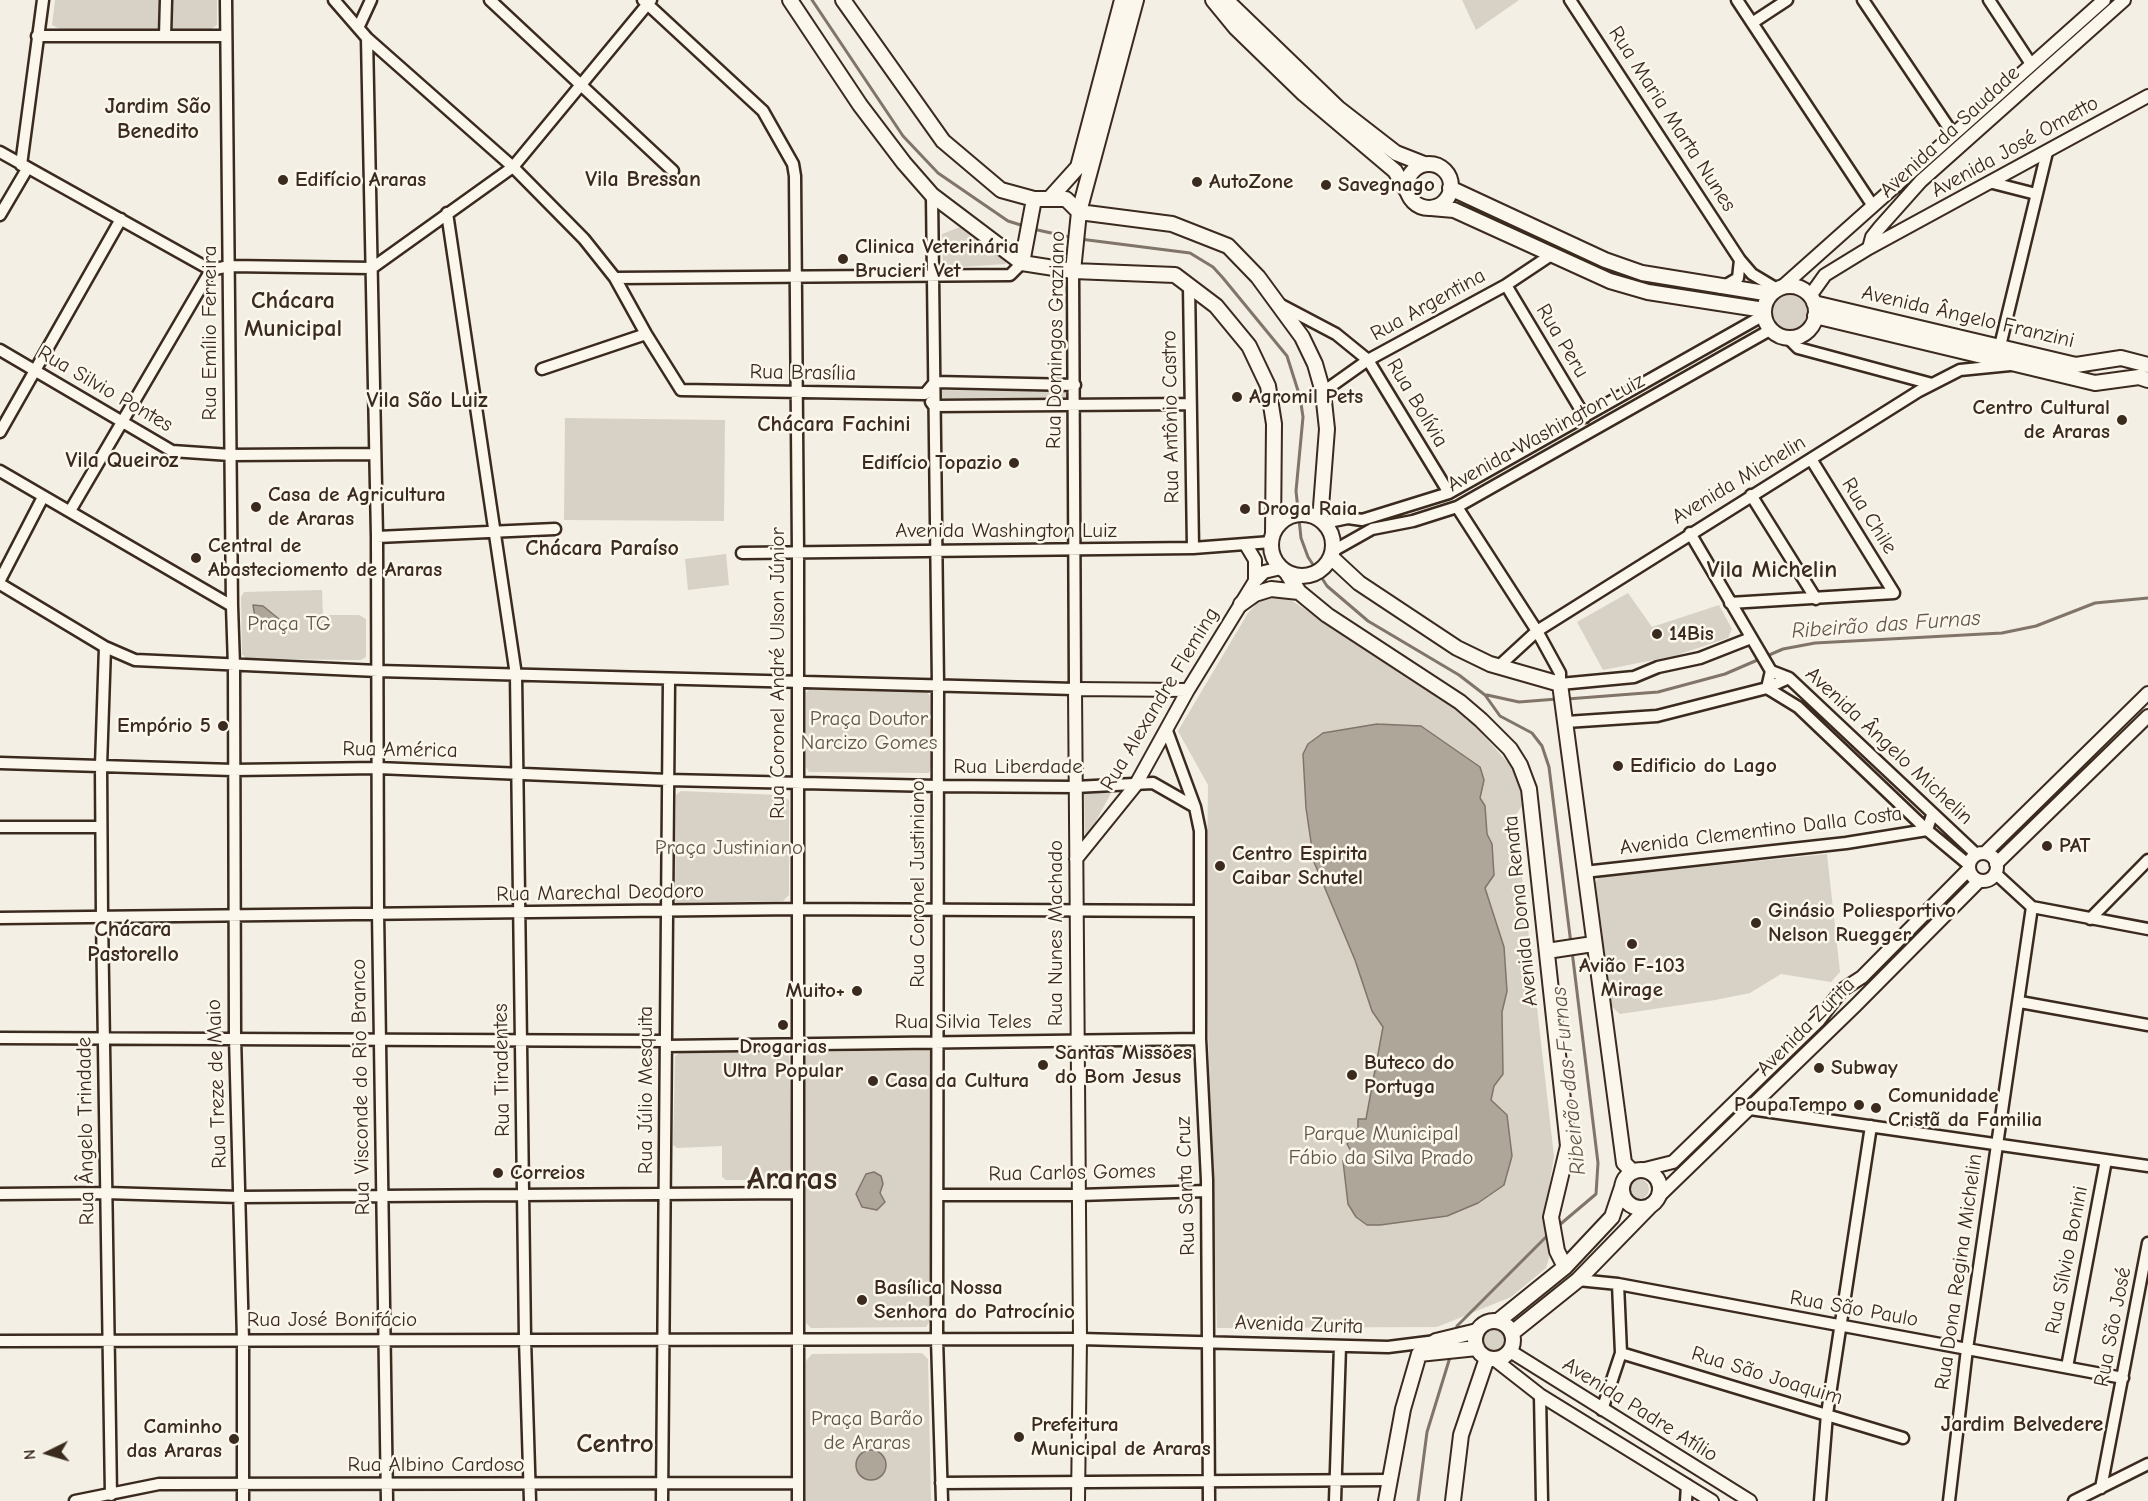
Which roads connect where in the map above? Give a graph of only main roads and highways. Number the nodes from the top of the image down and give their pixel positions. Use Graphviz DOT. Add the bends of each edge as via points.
graph roads {
  1 [pos="790,0"];
  2 [pos="843,0"];
  3 [pos="1122,0"];
  4 [pos="1136,0"];
  5 [pos="1213,0"];
  6 [pos="1226,0"];
  7 [pos="1424,164"];
  8 [pos="1450,188"];
  9 [pos="1408,193"];
  10 [pos="1051,197"];
  11 [pos="1034,199"];
  12 [pos="1431,208"];
  13 [pos="1079,212"];
  14 [pos="1022,263"];
  15 [pos="1074,271"];
  16 [pos="1777,290"];
  17 [pos="1813,305"];
  18 [pos="1764,313"];
  19 [pos="2121,358"];
  20 [pos="2148,365"];
  21 [pos="2122,379"];
  22 [pos="2148,380"];
  23 [pos="1318,519"];
  24 [pos="1272,538"];
  25 [pos="1330,558"];
  26 [pos="1284,571"];
  27 [pos="1299,592"];
  28 [pos="1241,604"];
  29 [pos="1588,945"];
  30 [pos="1547,951"];
  31 [pos="1633,1168"];
  32 [pos="1622,1187"];
  33 [pos="1654,1202"];
  34 [pos="1565,1267"];
  35 [pos="1498,1321"];
  36 [pos="1477,1331"];
  37 [pos="1512,1333"];
  38 [pos="1419,1354"];
  39 [pos="1486,1355"];
  40 [pos="1386,1501"];
  41 [pos="1454,1501"];
  1 -- 14 [label="main road" via="860,105 932,195"];
  2 -- 11 [label="main road" via="943,141 1001,190"];
  3 -- 10 [label="main road" via="1078,167"];
  4 -- 13 [label="main road, Rua Domingos Graziano"];
  5 -- 9 [label="main road" via="1304,94 1395,171"];
  6 -- 7 [label="main road" via="1338,108 1396,153"];
  7 -- 8 [label="main road" via="1443,169"];
  7 -- 9 [label="main road" via="1408,179"];
  8 -- 12 [label="main road" via="1444,202"];
  8 -- 16 [label="main road" via="1605,260 1642,273 1721,288"];
  9 -- 12 [label="main road" via="1417,204"];
  10 -- 11 [label="main road"];
  10 -- 13 [label="main road" via="1066,199"];
  11 -- 14 [label="main road, Rua Domingos Graziano"];
  12 -- 18 [label="main road" via="1454,210 1610,281"];
  13 -- 15 [label="main road, Rua Domingos Graziano"];
  13 -- 23 [label="main road" via="1172,224 1228,246 1281,305 1316,364 1323,392 1327,429"];
  14 -- 15 [label="main road"];
  15 -- 24 [label="main road" via="1175,275 1216,306 1249,346 1268,386 1274,424"];
  16 -- 17 [label="main road" via="1797,287"];
  16 -- 18 [label="main road"];
  17 -- 18 [label="main road" via="1813,324 1803,335 1789,339 1770,330"];
  17 -- 19 [label="main road, Avenida Ângelo Franzini" via="2076,365"];
  17 -- 21 [label="main road, Avenida Ângelo Franzini" via="2017,364 2095,382"];
  19 -- 20 [label="main road, Avenida Ângelo Franzini"];
  19 -- 21 [label="main road"];
  21 -- 22 [label="main road, Avenida Ângelo Franzini"];
  23 -- 24 [label="main road" via="1293,515 1278,526"];
  23 -- 25 [label="main road" via="1333,540"];
  24 -- 26 [label="main road" via="1273,559"];
  25 -- 26 [label="main road" via="1308,577"];
  25 -- 29 [label="main road" via="1359,583 1447,642 1499,666 1560,684 1584,872"];
  26 -- 27 [label="main road, Avenida Dona Renata"];
  27 -- 28 [label="main road" via="1271,589"];
  27 -- 30 [label="main road, Avenida Dona Renata" via="1327,615 1460,702 1510,749 1529,789"];
  29 -- 30 [label="main road"];
  29 -- 31 [label="main road"];
  30 -- 34 [label="main road, Avenida Dona Renata" via="1568,1146 1551,1217 1557,1251"];
  31 -- 32 [label="main road"];
  31 -- 33 [label="main road" via="1657,1180"];
  32 -- 33 [label="main road" via="1629,1203 1639,1208"];
  32 -- 34 [label="main road" via="1612,1217"];
  33 -- 37 [label="main road" via="1578,1280"];
  34 -- 35 [label="main road"];
  35 -- 36 [label="main road" via="1486,1322"];
  35 -- 37 [label="main road"];
  36 -- 38 [label="main road" via="1436,1341"];
  36 -- 39 [label="main road"];
  37 -- 39 [label="main road" via="1510,1351"];
  38 -- 39 [label="main road"];
  38 -- 40 [label="main road" via="1403,1409"];
  39 -- 41 [label="main road" via="1461,1435"];
}
